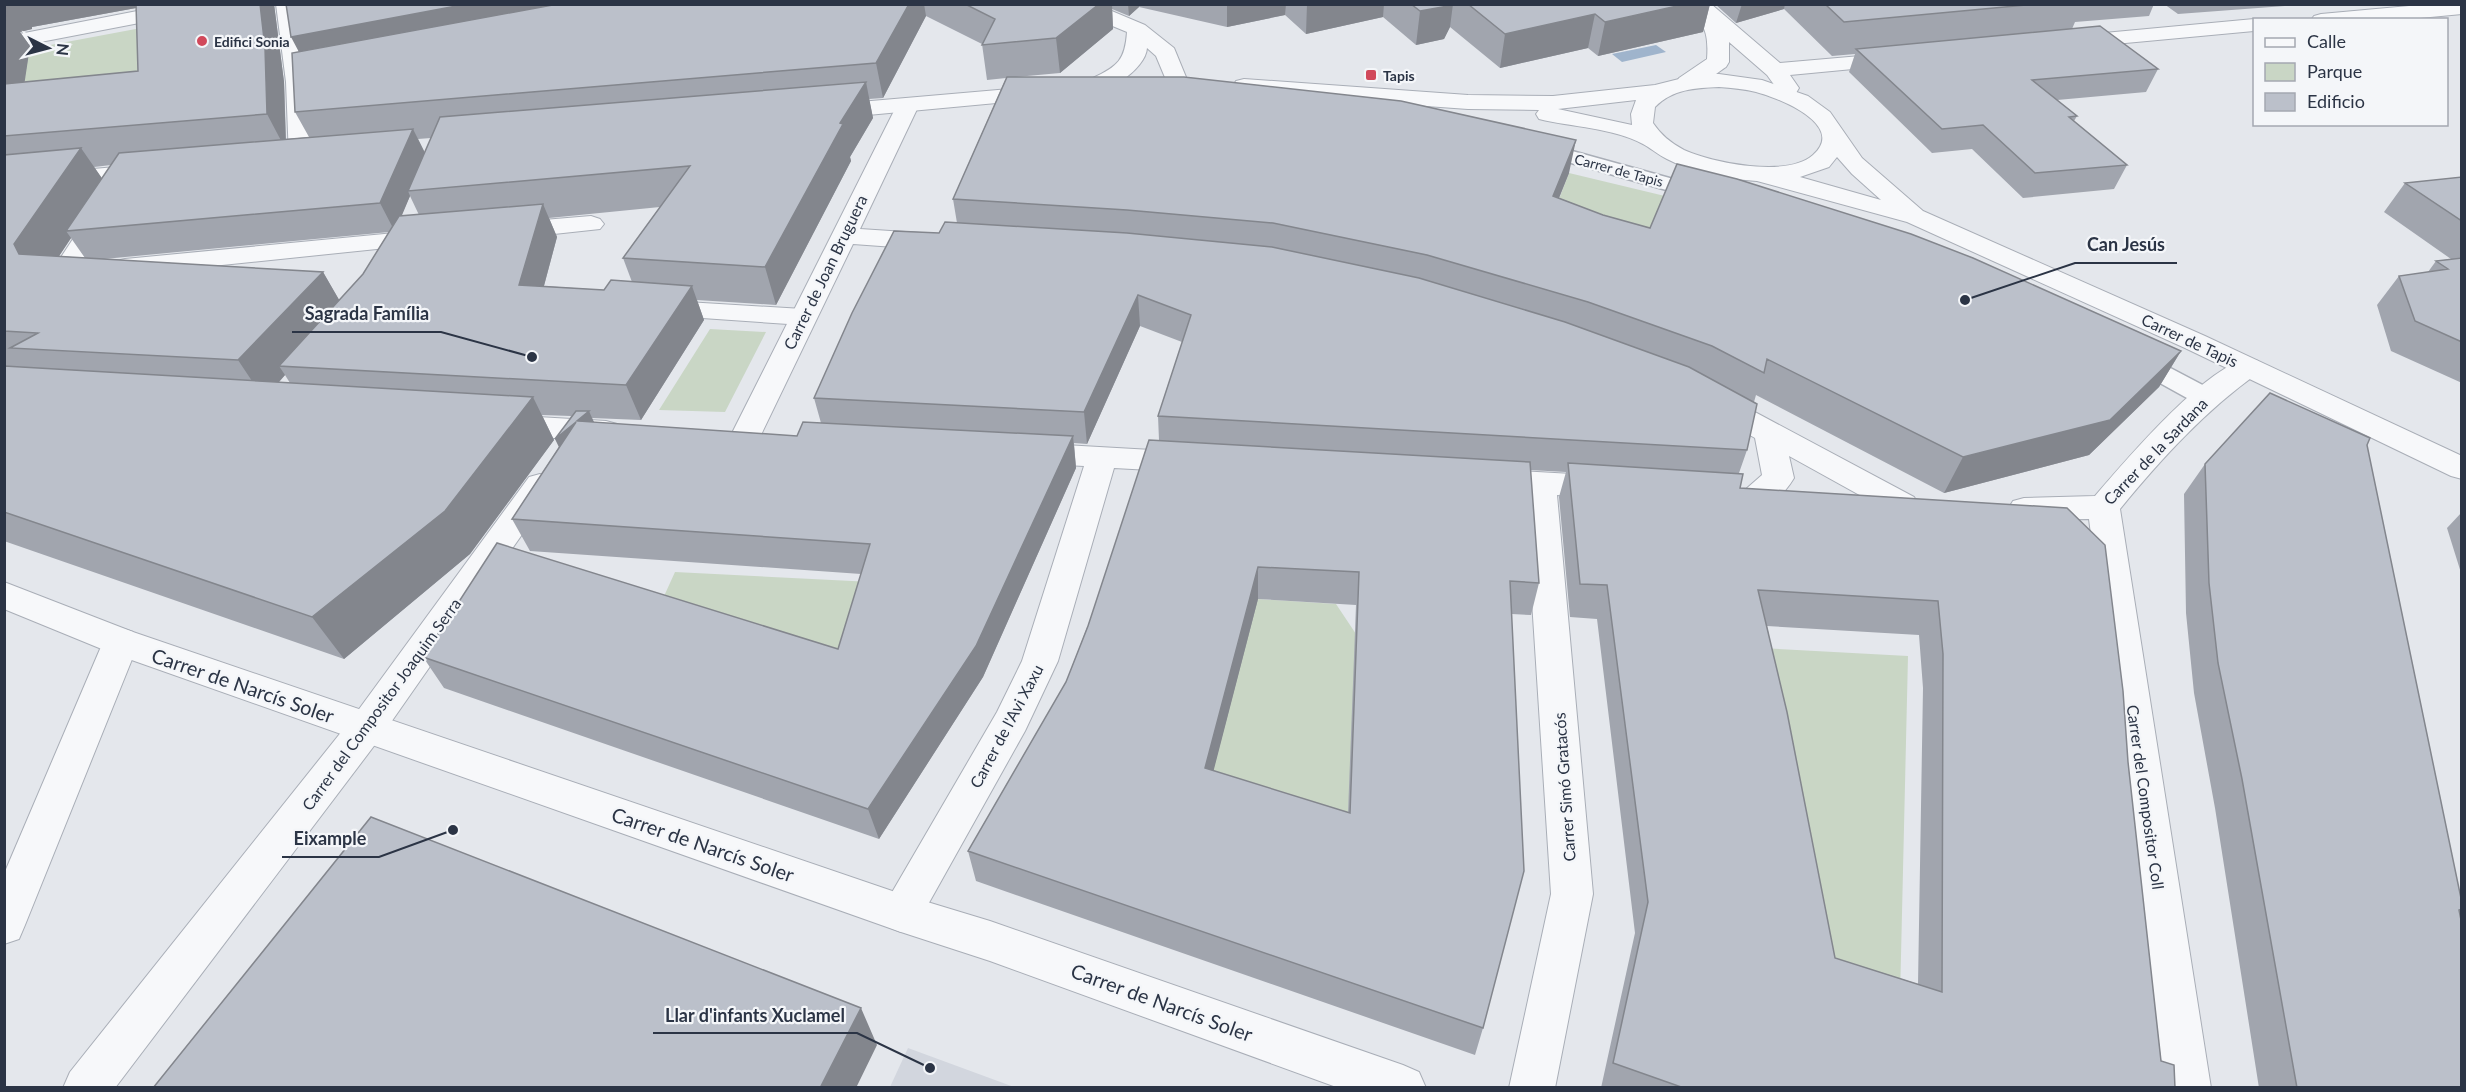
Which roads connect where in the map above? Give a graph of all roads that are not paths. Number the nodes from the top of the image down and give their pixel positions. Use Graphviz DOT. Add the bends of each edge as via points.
graph roads {
  1 [pos="207,4"];
  2 [pos="286,4"];
  3 [pos="1076,4"];
  4 [pos="2462,8"];
  5 [pos="1703,10"];
  6 [pos="2162,15"];
  7 [pos="2344,18"];
  8 [pos="2253,25"];
  9 [pos="1138,29"];
  10 [pos="2187,31"];
  11 [pos="4,43"];
  12 [pos="2056,44"];
  13 [pos="1916,58"];
  14 [pos="1775,70"];
  15 [pos="320,78"];
  16 [pos="297,82"];
  17 [pos="1687,83"];
  18 [pos="1155,84"];
  19 [pos="1211,86"];
  20 [pos="1088,89"];
  21 [pos="1661,91"];
  22 [pos="1797,99"];
  23 [pos="1468,102"];
  24 [pos="908,105"];
  25 [pos="804,114"];
  26 [pos="1393,117"];
  27 [pos="1833,133"];
  28 [pos="1653,139"];
  29 [pos="1517,142"];
  30 [pos="325,156"];
  31 [pos="174,169"];
  32 [pos="128,173"];
  33 [pos="1764,175"];
  34 [pos="4,184"];
  35 [pos="1728,202"];
  36 [pos="1916,217"];
  37 [pos="591,224"];
  38 [pos="412,228"];
  39 [pos="488,232"];
  40 [pos="453,236"];
  41 [pos="843,236"];
  42 [pos="966,244"];
  43 [pos="391,266"];
  44 [pos="64,273"];
  45 [pos="150,289"];
  46 [pos="633,306"];
  47 [pos="803,317"];
  48 [pos="2109,345"];
  49 [pos="2248,367"];
  50 [pos="1689,390"];
  51 [pos="2205,397"];
  52 [pos="474,423"];
  53 [pos="580,430"];
  54 [pos="1769,432"];
  55 [pos="633,433"];
  56 [pos="779,441"];
  57 [pos="998,452"];
  58 [pos="1101,457"];
  59 [pos="1220,464"];
  60 [pos="2462,469"];
  61 [pos="1457,478"];
  62 [pos="1540,483"];
  63 [pos="1636,489"];
  64 [pos="1802,499"];
  65 [pos="1836,501"];
  66 [pos="1903,505"];
  67 [pos="1937,507"];
  68 [pos="2104,507"];
  69 [pos="1994,508"];
  70 [pos="4,596"];
  71 [pos="121,642"];
  72 [pos="367,727"];
  73 [pos="901,913"];
  74 [pos="4,925"];
  75 [pos="86,1088"];
  76 [pos="1402,1088"];
  77 [pos="1532,1088"];
  78 [pos="2188,1088"];
  1 -- 11 [label="street"];
  2 -- 16 [label="street"];
  3 -- 9 [label="street"];
  4 -- 7 [label="street"];
  5 -- 14 [label="street"];
  5 -- 17 [label="street" via="1719,39 1718,63"];
  6 -- 10 [label="street"];
  8 -- 10 [label="street"];
  9 -- 18 [label="street" via="1166,53"];
  9 -- 20 [label="street" via="1136,54 1117,75"];
  10 -- 12 [label="street"];
  13 -- 14 [label="street"];
  14 -- 22 [label="street"];
  15 -- 16 [label="street"];
  16 -- 30 [label="street" via="290,159"];
  17 -- 21 [label="street"];
  17 -- 22 [label="street" via="1720,81 1759,86"];
  18 -- 19 [label="street"];
  18 -- 20 [label="street"];
  19 -- 23 [label="street"];
  19 -- 26 [label="lane"];
  20 -- 24 [label="street"];
  21 -- 23 [label="street" via="1553,103"];
  21 -- 28 [label="street" via="1644,105 1642,123"];
  22 -- 27 [label="street, Carrer de Tapis" via="1818,112"];
  23 -- 28 [label="street" via="1611,126"];
  24 -- 25 [label="street"];
  24 -- 41 [label="street, Carrer de Joan Bruguera"];
  27 -- 33 [label="street" via="1833,146 1822,160 1800,171"];
  27 -- 36 [label="street, Carrer de Tapis" via="1853,162"];
  28 -- 33 [label="street" via="1681,158 1715,169"];
  29 -- 35 [label="lane, Carrer de Tapis"];
  31 -- 32 [label="street"];
  32 -- 34 [label="street"];
  32 -- 44 [label="street"];
  33 -- 36 [label="street, Carrer de Tapis"];
  36 -- 49 [label="street, Carrer de Tapis"];
  37 -- 39 [label="street"];
  38 -- 40 [label="street"];
  38 -- 43 [label="street"];
  38 -- 44 [label="street"];
  41 -- 42 [label="street"];
  41 -- 47 [label="street, Carrer de Joan Bruguera"];
  44 -- 45 [label="street" via="57,283"];
  46 -- 47 [label="street"];
  47 -- 56 [label="street, Carrer de Joan Bruguera" via="733,438"];
  48 -- 51 [label="lane"];
  49 -- 51 [label="street, Carrer de la Sardana"];
  49 -- 60 [label="street, Carrer de Tapis"];
  50 -- 54 [label="street"];
  51 -- 68 [label="street, Carrer de la Sardana"];
  52 -- 53 [label="street"];
  53 -- 55 [label="street"];
  53 -- 72 [label="street, Carrer del Compositor Joaquim Serra"];
  54 -- 64 [label="street" via="1778,478 1744,496"];
  54 -- 66 [label="street"];
  57 -- 58 [label="street"];
  58 -- 59 [label="street"];
  58 -- 73 [label="street, Carrer de l'Avi Xaxu" via="1040,660 1012,720"];
  61 -- 62 [label="street"];
  62 -- 63 [label="street"];
  62 -- 77 [label="street, Carrer Simó Gratacós" via="1572,894"];
  65 -- 66 [label="street"];
  66 -- 67 [label="street"];
  68 -- 69 [label="street, Carrer de la Sardana"];
  68 -- 78 [label="street, Carrer del Compositor Coll"];
  70 -- 71 [label="street, Carrer de Narcís Soler"];
  71 -- 72 [label="street, Carrer de Narcís Soler"];
  71 -- 74 [label="street"];
  72 -- 73 [label="street, Carrer de Narcís Soler"];
  72 -- 75 [label="street, Carrer del Compositor Joaquim Serra"];
  73 -- 76 [label="street, Carrer de Narcís Soler"];
}
